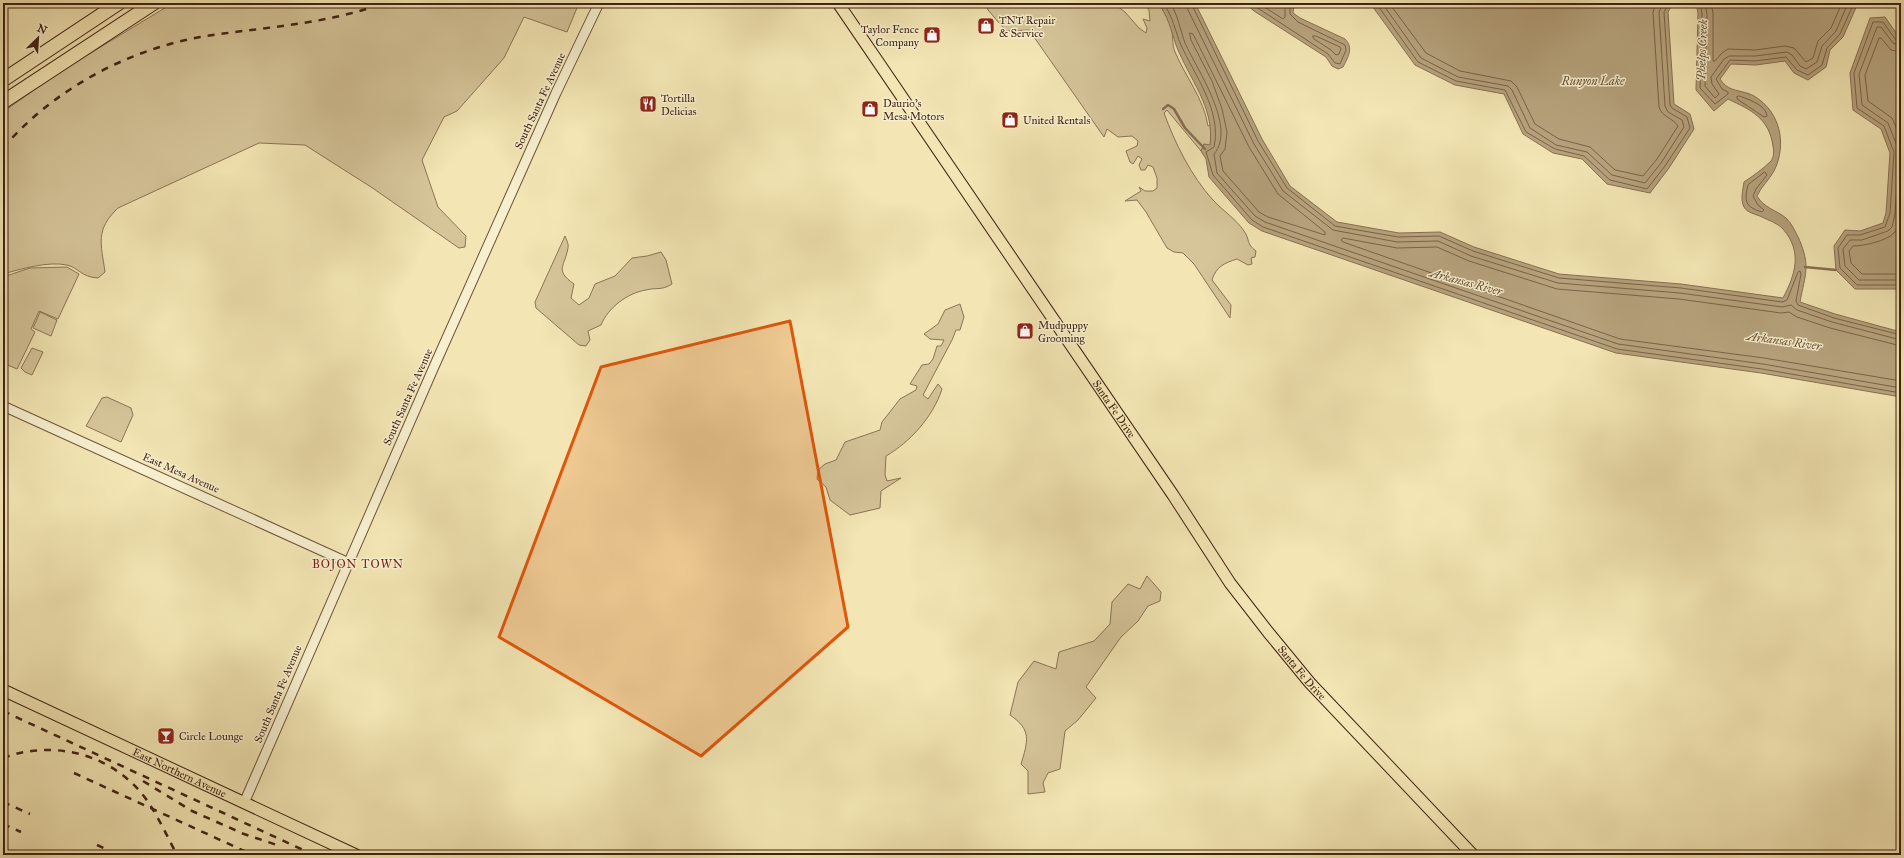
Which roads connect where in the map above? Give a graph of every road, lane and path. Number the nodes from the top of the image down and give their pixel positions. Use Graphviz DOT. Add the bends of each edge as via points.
graph roads {
  1 [pos="119,3"];
  2 [pos="154,3"];
  3 [pos="599,3"];
  4 [pos="838,3"];
  5 [pos="3,80"];
  6 [pos="3,102"];
  7 [pos="3,406"];
  8 [pos="348,563"];
  9 [pos="3,690"];
  10 [pos="244,803"];
  11 [pos="356,855"];
  12 [pos="1473,855"];
  1 -- 5 [label="highway"];
  2 -- 6 [label="highway"];
  3 -- 8 [label="street, South Santa Fe Avenue" via="550,107"];
  4 -- 12 [label="main road, Santa Fe Drive" via="1173,495 1230,583 1310,683"];
  7 -- 8 [label="street, East Mesa Avenue"];
  8 -- 10 [label="street, South Santa Fe Avenue"];
  9 -- 10 [label="main road, East Northern Avenue"];
  10 -- 11 [label="main road, East Northern Avenue"];
}
